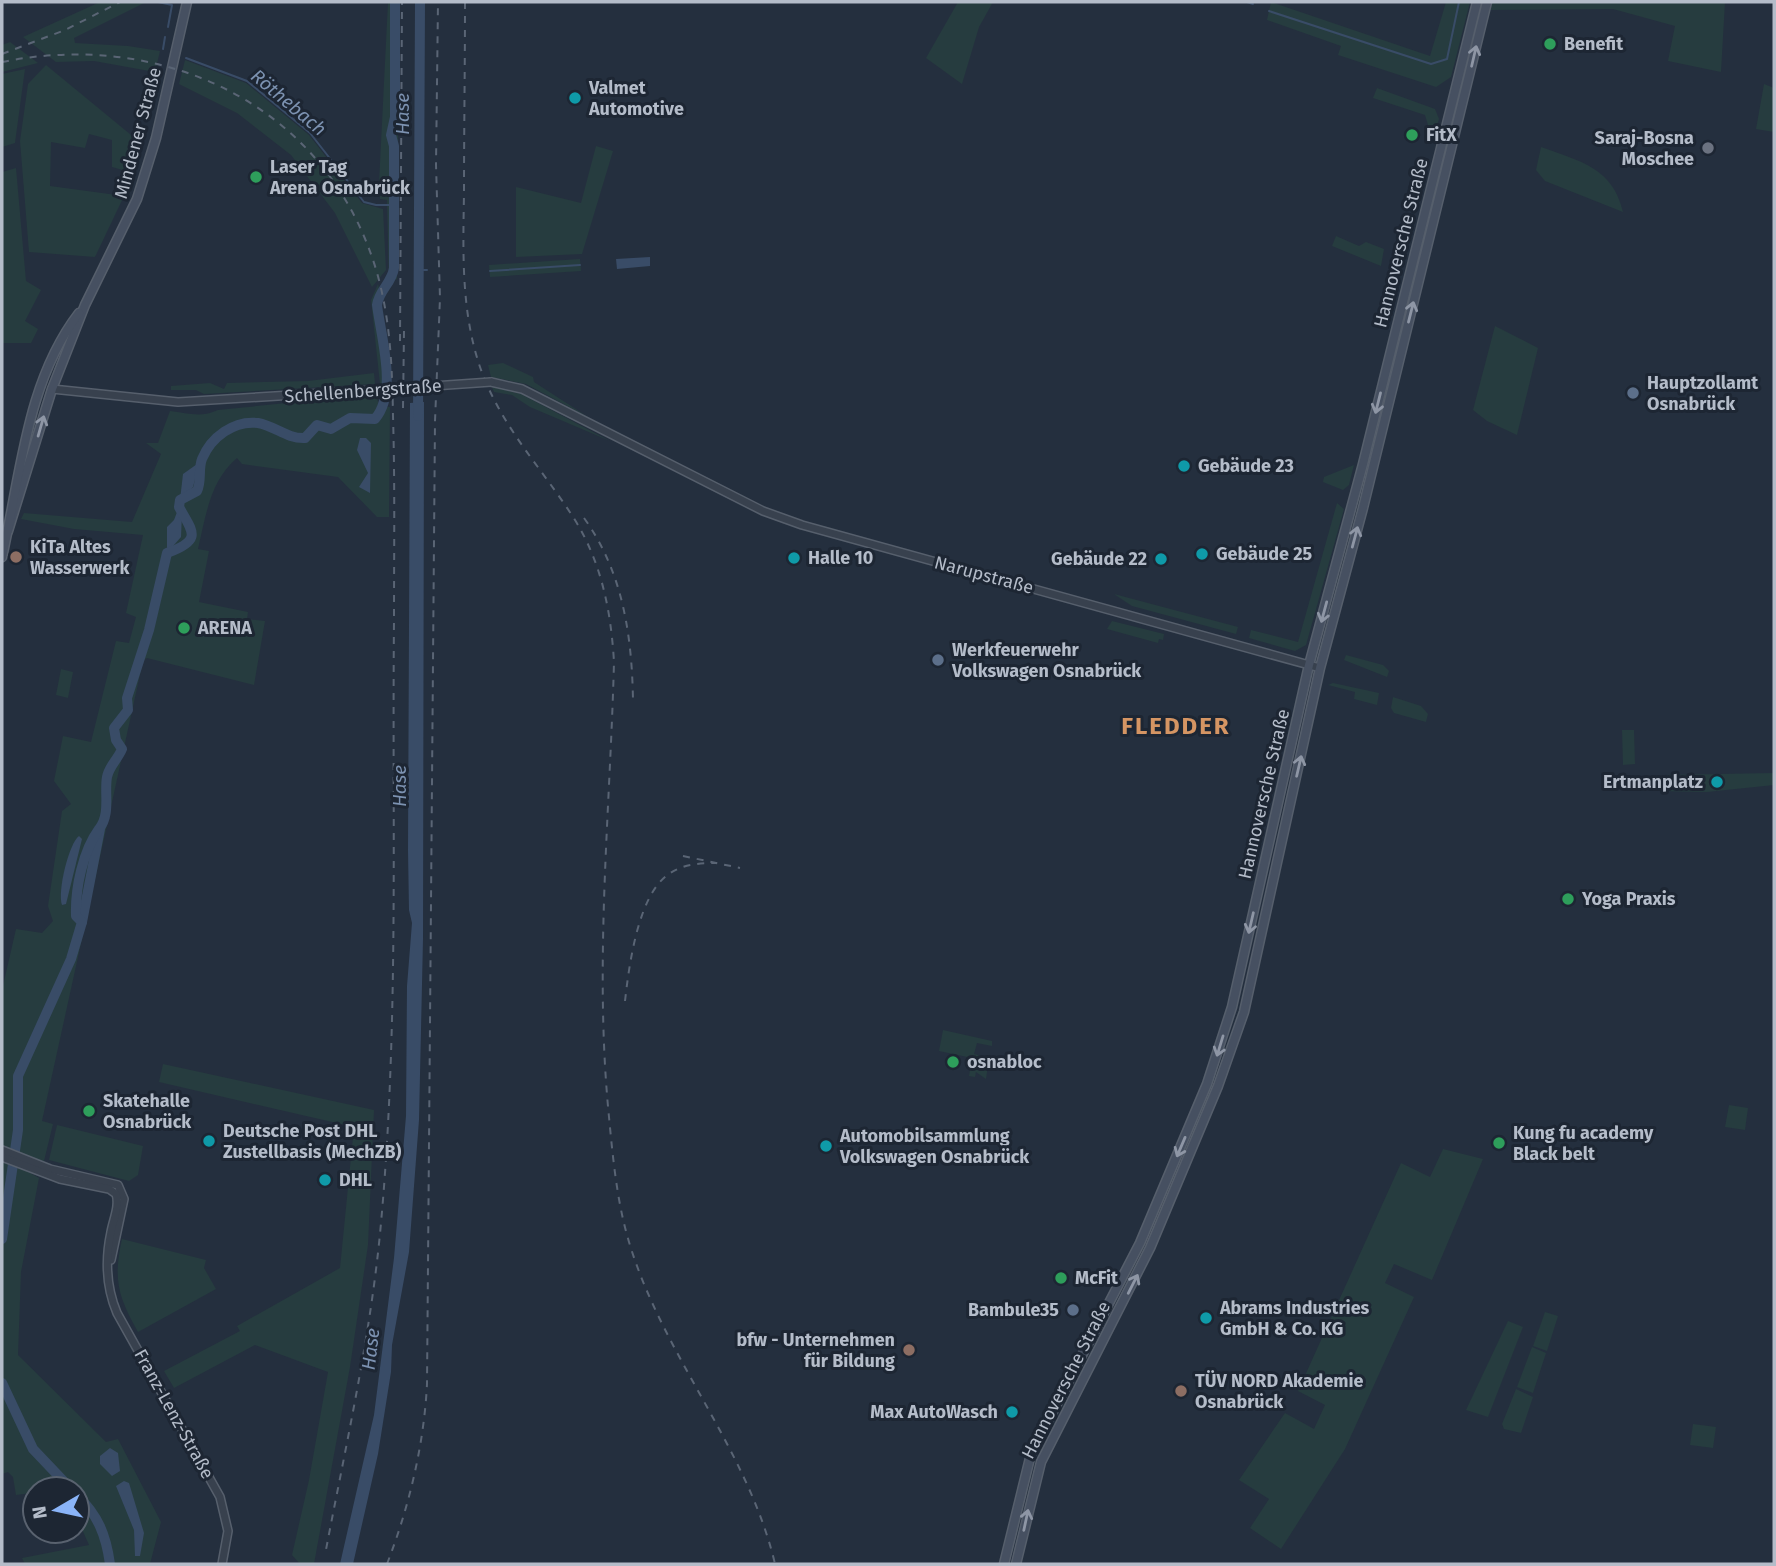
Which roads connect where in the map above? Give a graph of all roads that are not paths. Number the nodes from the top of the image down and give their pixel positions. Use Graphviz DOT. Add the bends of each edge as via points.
graph roads {
  1 [pos="187,2"];
  2 [pos="1477,2"];
  3 [pos="1486,2"];
  4 [pos="85,305"];
  5 [pos="52,389"];
  6 [pos="657,459"];
  7 [pos="8,531"];
  8 [pos="2,557"];
  9 [pos="1309,666"];
  10 [pos="1320,668"];
  11 [pos="3,1154"];
  12 [pos="119,1192"];
  13 [pos="108,1267"];
  14 [pos="222,1564"];
  15 [pos="1004,1564"];
  16 [pos="1016,1564"];
  1 -- 4 [label="main road, Mindener Straße" via="137,199"];
  2 -- 9 [label="main road, Hannoversche Straße, one-way" via="1361,476"];
  10 -- 3 [label="main road, Hannoversche Straße, one-way"];
  4 -- 5 [label="main road, Mindener Straße"];
  4 -- 7 [label="main road, Mindener Straße" via="72,322 35,404"];
  5 -- 6 [label="street, Schellenbergstraße, bridge" via="178,402 491,382 522,389"];
  7 -- 5 [label="main road, Mindener Straße, one-way"];
  6 -- 9 [label="street, Narupstraße" via="802,525"];
  7 -- 8 [label="main road, Mindener Straße"];
  9 -- 10 [label="street, Narupstraße"];
  9 -- 15 [label="main road, Hannoversche Straße, one-way" via="1218,1055 1140,1243 1031,1454"];
  16 -- 10 [label="main road, Hannoversche Straße, one-way" via="1041,1462 1150,1248 1229,1057 1244,1012"];
  11 -- 12 [label="street"];
  12 -- 13 [label="street, Franz-Lenz-Straße"];
  12 -- 13 [label="street, Franz-Lenz-Straße" via="124,1199"];
  13 -- 14 [label="street, Franz-Lenz-Straße" via="109,1292 117,1313 224,1507 228,1531"];
}
